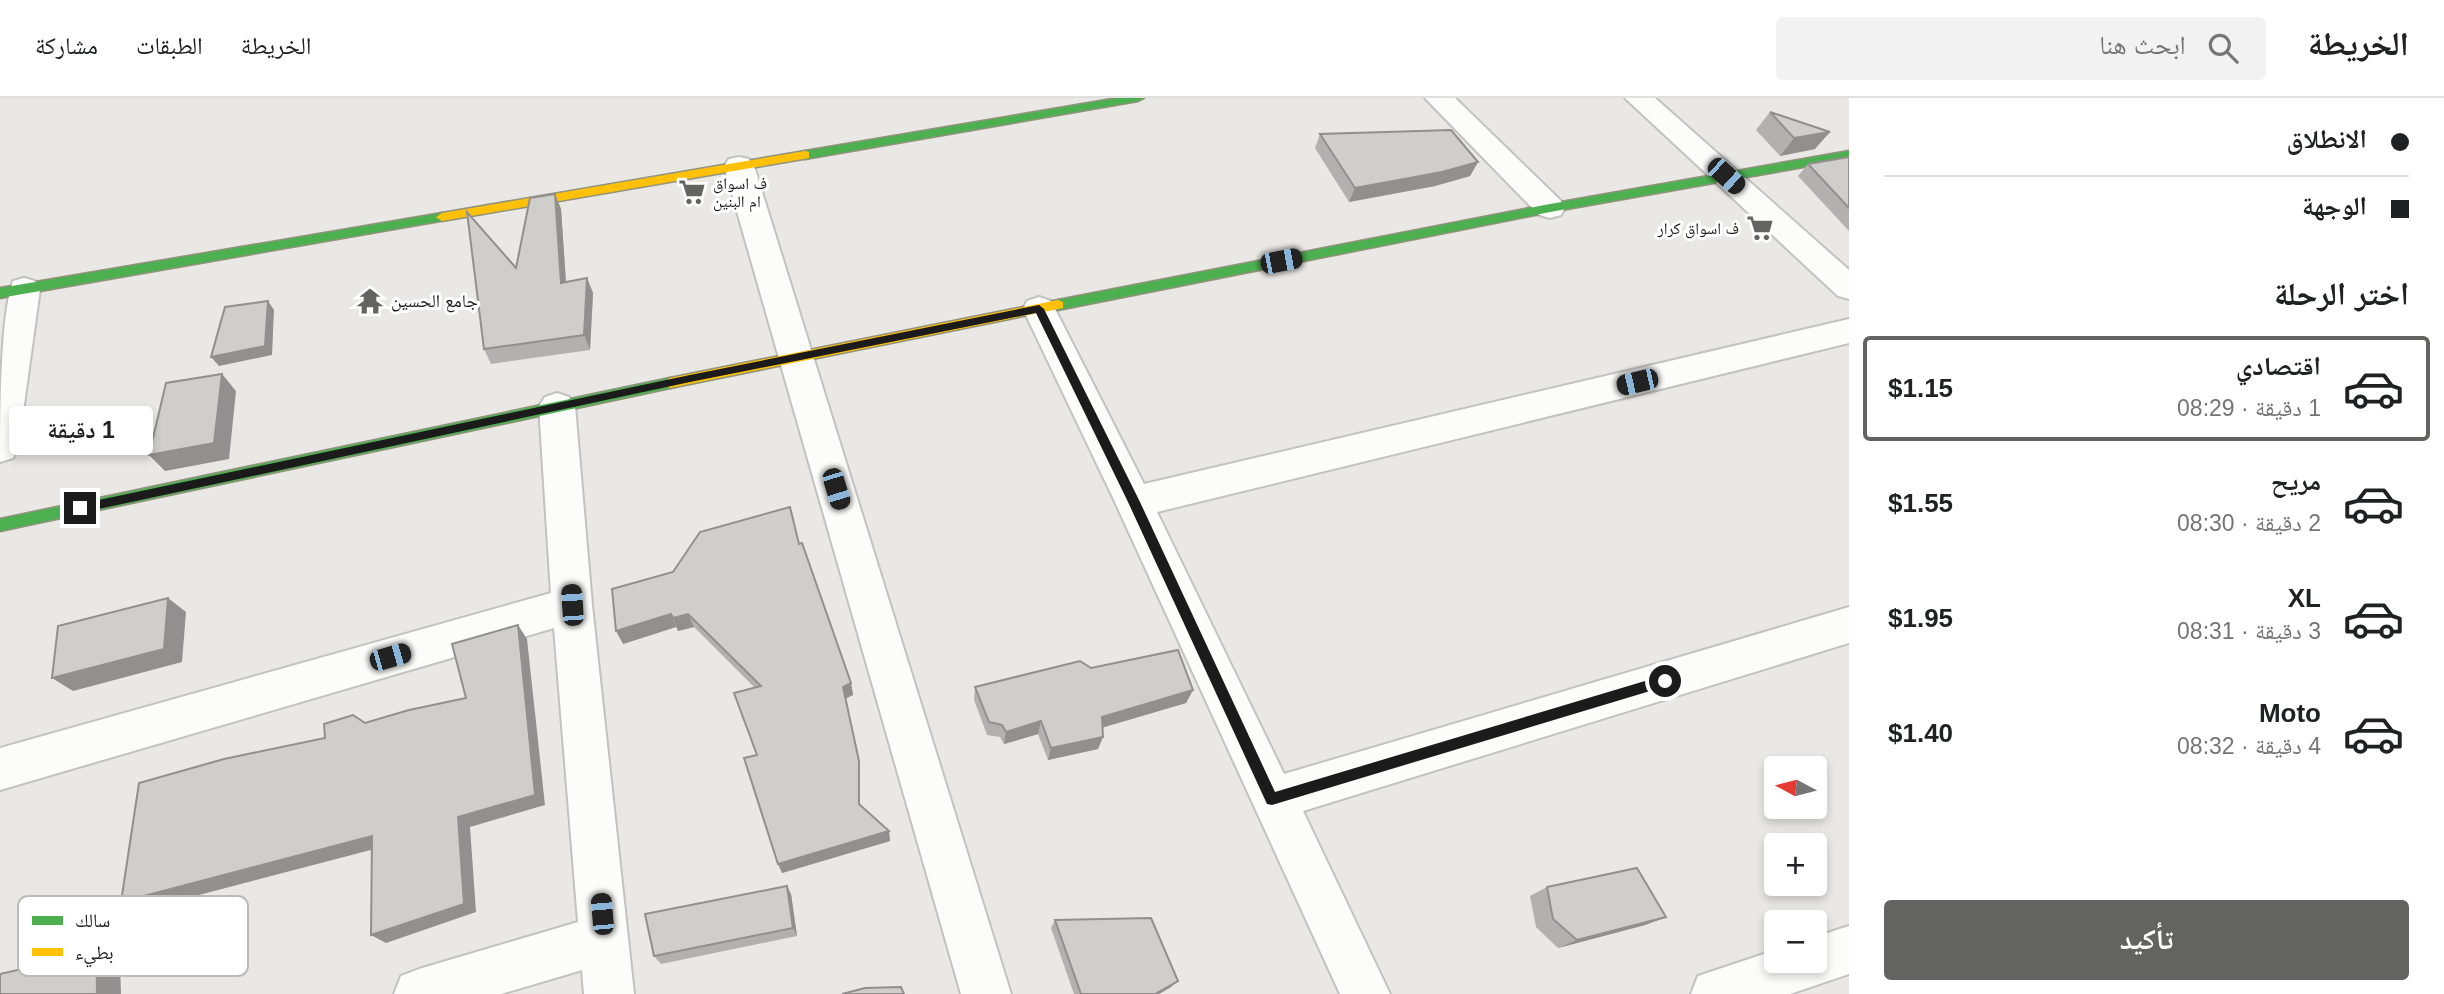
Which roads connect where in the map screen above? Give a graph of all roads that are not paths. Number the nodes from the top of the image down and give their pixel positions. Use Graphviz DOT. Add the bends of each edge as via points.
graph roads {
  1 [pos="1138,98"];
  2 [pos="1440,98"];
  3 [pos="1639,98"];
  4 [pos="1849,155"];
  5 [pos="739,166"];
  6 [pos="1726,176"];
  7 [pos="1550,208"];
  8 [pos="1849,288"];
  9 [pos="12,291"];
  10 [pos="1039,309"];
  11 [pos="1849,331"];
  12 [pos="796,356"];
  13 [pos="557,406"];
  14 [pos="0,448"];
  15 [pos="1134,502"];
  16 [pos="0,525"];
  17 [pos="572,605"];
  18 [pos="1849,625"];
  19 [pos="0,769"];
  20 [pos="1272,799"];
  21 [pos="604,939"];
  22 [pos="1849,950"];
  23 [pos="419,994"];
  24 [pos="609,994"];
  25 [pos="986,994"];
  26 [pos="1365,994"];
  27 [pos="1716,994"];
  1 -- 5 [label="street"];
  2 -- 7 [label="street"];
  3 -- 6 [label="street"];
  4 -- 6 [label="street"];
  5 -- 9 [label="street"];
  5 -- 12 [label="street"];
  6 -- 7 [label="street"];
  6 -- 8 [label="street"];
  7 -- 10 [label="street"];
  9 -- 14 [label="street"];
  10 -- 12 [label="street"];
  10 -- 15 [label="street"];
  11 -- 15 [label="street"];
  12 -- 13 [label="street"];
  12 -- 25 [label="street"];
  13 -- 16 [label="street"];
  13 -- 17 [label="street"];
  15 -- 20 [label="street"];
  17 -- 19 [label="street"];
  17 -- 21 [label="street"];
  18 -- 20 [label="street"];
  20 -- 26 [label="street"];
  21 -- 23 [label="street"];
  21 -- 24 [label="street"];
  22 -- 27 [label="street"];
}
